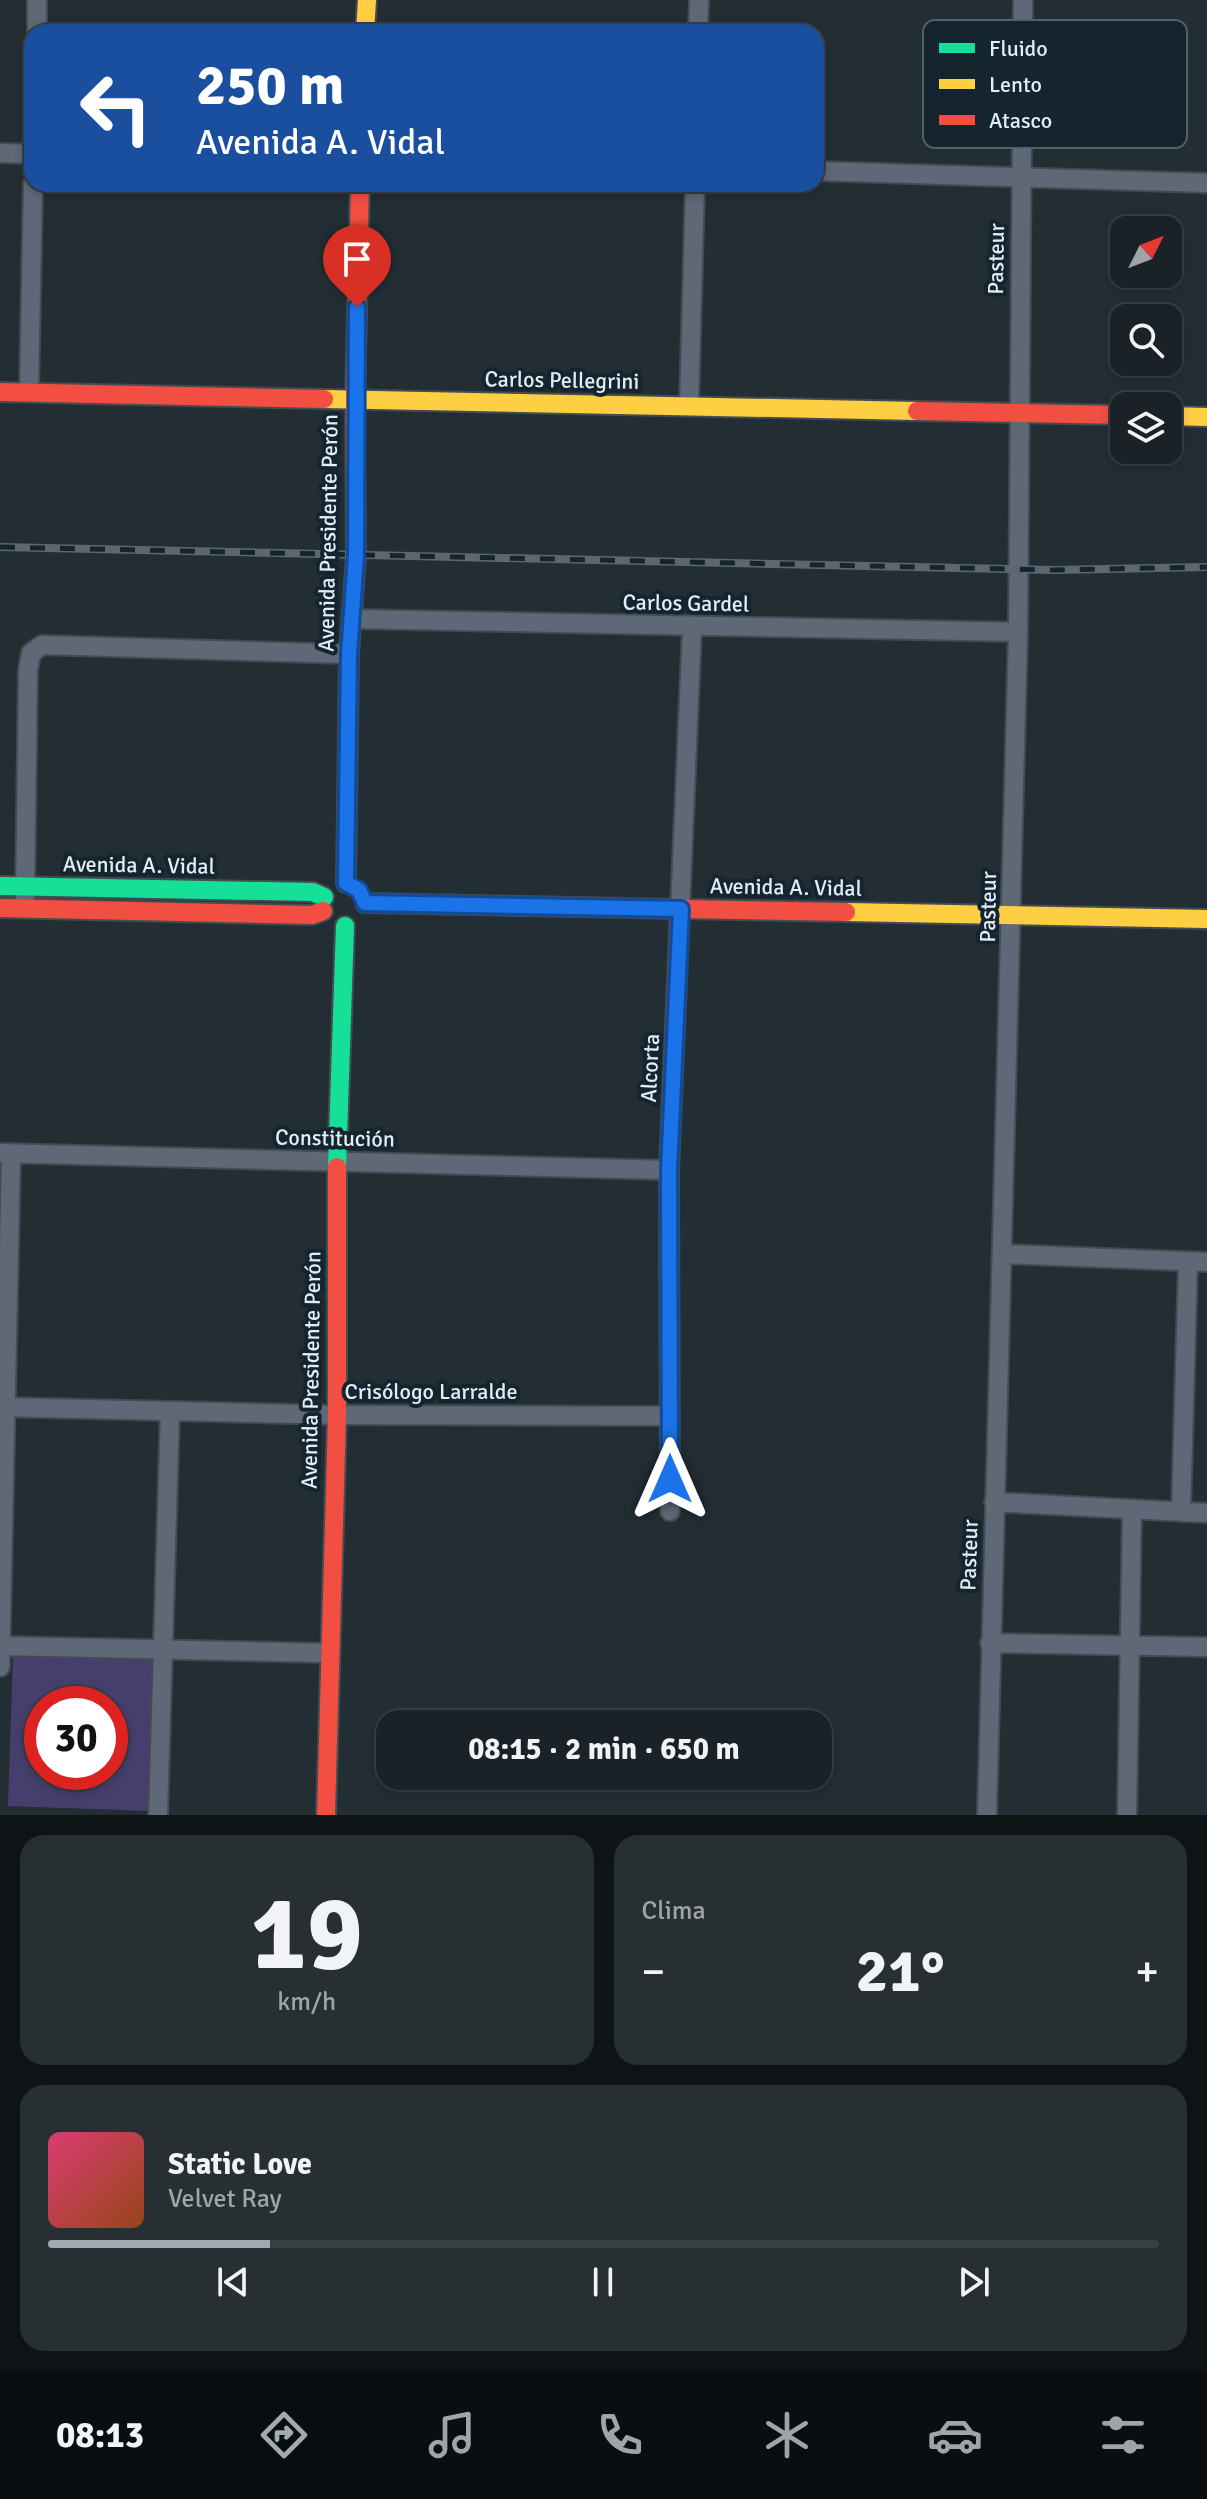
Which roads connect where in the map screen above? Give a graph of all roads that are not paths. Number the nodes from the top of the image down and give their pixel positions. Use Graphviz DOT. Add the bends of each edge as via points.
graph roads {
  1 [pos="37,0"];
  2 [pos="367,0"];
  3 [pos="699,0"];
  4 [pos="1023,0"];
  5 [pos="1023,20"];
  6 [pos="37,24"];
  7 [pos="366,24"];
  8 [pos="698,24"];
  9 [pos="1022,148"];
  10 [pos="0,153"];
  11 [pos="24,154"];
  12 [pos="824,171"];
  13 [pos="1022,176"];
  14 [pos="1207,183"];
  15 [pos="33,192"];
  16 [pos="360,192"];
  17 [pos="695,192"];
  18 [pos="0,392"];
  19 [pos="29,392"];
  20 [pos="355,400"];
  21 [pos="689,406"];
  22 [pos="1018,413"];
  23 [pos="1110,415"];
  24 [pos="1182,416"];
  25 [pos="1207,417"];
  26 [pos="353,619"];
  27 [pos="692,627"];
  28 [pos="1018,632"];
  29 [pos="349,654"];
  30 [pos="346,883"];
  31 [pos="0,886"];
  32 [pos="26,886"];
  33 [pos="365,903"];
  34 [pos="323,904"];
  35 [pos="0,908"];
  36 [pos="25,909"];
  37 [pos="681,909"];
  38 [pos="1012,915"];
  39 [pos="1207,919"];
  40 [pos="345,926"];
  41 [pos="6,1153"];
  42 [pos="337,1163"];
  43 [pos="669,1170"];
  44 [pos="1002,1254"];
  45 [pos="1198,1261"];
  46 [pos="3,1407"];
  47 [pos="170,1411"];
  48 [pos="337,1415"];
  49 [pos="670,1416"];
  50 [pos="994,1502"];
  51 [pos="1132,1510"];
  52 [pos="670,1511"];
  53 [pos="1181,1512"];
  54 [pos="1207,1513"];
  55 [pos="990,1643"];
  56 [pos="0,1646"];
  57 [pos="1130,1646"];
  58 [pos="1207,1647"];
  59 [pos="165,1650"];
  60 [pos="329,1653"];
  61 [pos="0,1667"];
  62 [pos="158,1815"];
  63 [pos="326,1815"];
  64 [pos="987,1815"];
  65 [pos="1127,1815"];
  1 -- 6 [label="street"];
  2 -- 7 [label="main road"];
  3 -- 8 [label="street"];
  4 -- 5 [label="street, Pasteur"];
  9 -- 13 [label="street, Pasteur"];
  10 -- 11 [label="street"];
  12 -- 13 [label="street"];
  13 -- 14 [label="street"];
  13 -- 22 [label="street, Pasteur"];
  15 -- 19 [label="street"];
  16 -- 20 [label="main road, Avenida Presidente Perón"];
  17 -- 21 [label="street"];
  18 -- 19 [label="main road, Carlos Pellegrini"];
  19 -- 20 [label="main road, Carlos Pellegrini"];
  20 -- 21 [label="main road, Carlos Pellegrini"];
  20 -- 26 [label="main road, Avenida Presidente Perón"];
  21 -- 22 [label="main road, Carlos Pellegrini"];
  22 -- 23 [label="main road, Carlos Pellegrini"];
  22 -- 28 [label="street, Pasteur"];
  24 -- 25 [label="main road"];
  26 -- 27 [label="street, Carlos Gardel"];
  26 -- 29 [label="main road, Avenida Presidente Perón"];
  27 -- 28 [label="street, Carlos Gardel"];
  27 -- 37 [label="street, Alcorta"];
  28 -- 38 [label="street, Pasteur"];
  29 -- 30 [label="main road, Avenida Presidente Perón"];
  29 -- 32 [label="street" via="42,645 31,653 28,670"];
  30 -- 33 [label="main road" via="359,890"];
  30 -- 34 [label="main road" via="335,885"];
  31 -- 32 [label="main road, Avenida A. Vidal"];
  32 -- 34 [label="main road, Avenida A. Vidal" via="313,892"];
  32 -- 36 [label="street"];
  33 -- 37 [label="main road, Avenida A. Vidal"];
  33 -- 40 [label="main road" via="360,919"];
  34 -- 36 [label="main road, Avenida A. Vidal" via="312,915"];
  34 -- 40 [label="main road" via="332,922"];
  35 -- 36 [label="main road, Avenida A. Vidal"];
  37 -- 38 [label="main road, Avenida A. Vidal"];
  37 -- 43 [label="street, Alcorta"];
  38 -- 39 [label="main road, Avenida A. Vidal"];
  38 -- 44 [label="street, Pasteur"];
  40 -- 42 [label="main road, Avenida Presidente Perón"];
  41 -- 42 [label="street, Constitución"];
  41 -- 46 [label="street"];
  42 -- 43 [label="street, Constitución"];
  42 -- 48 [label="main road, Avenida Presidente Perón"];
  43 -- 49 [label="street, Alcorta"];
  44 -- 45 [label="street"];
  44 -- 50 [label="street, Pasteur"];
  45 -- 53 [label="street"];
  46 -- 47 [label="street, Crisólogo Larralde"];
  46 -- 56 [label="street"];
  47 -- 48 [label="street, Crisólogo Larralde"];
  47 -- 59 [label="street"];
  48 -- 49 [label="street, Crisólogo Larralde"];
  48 -- 60 [label="main road, Avenida Presidente Perón"];
  49 -- 52 [label="street, Alcorta"];
  50 -- 51 [label="street"];
  50 -- 55 [label="street, Pasteur"];
  51 -- 53 [label="street"];
  51 -- 57 [label="street"];
  53 -- 54 [label="street"];
  55 -- 57 [label="street"];
  55 -- 64 [label="street, Pasteur"];
  56 -- 59 [label="street"];
  56 -- 61 [label="street"];
  57 -- 58 [label="street"];
  57 -- 65 [label="street"];
  59 -- 60 [label="street"];
  59 -- 62 [label="street"];
  60 -- 63 [label="main road, Avenida Presidente Perón"];
}
